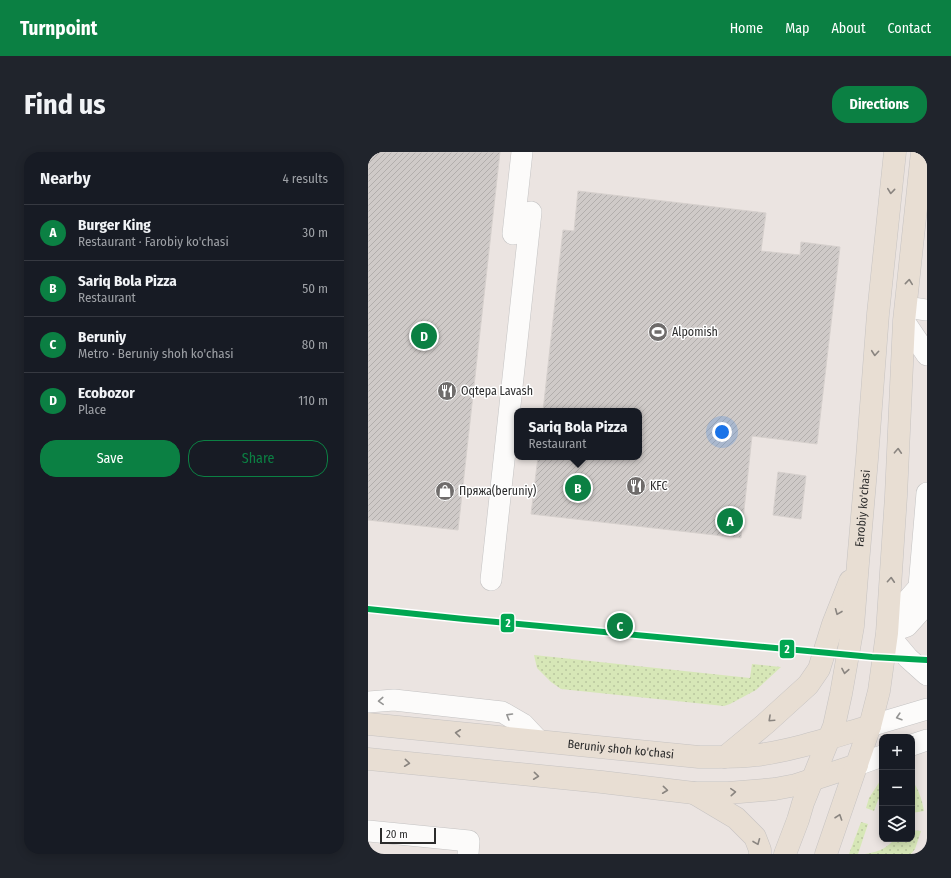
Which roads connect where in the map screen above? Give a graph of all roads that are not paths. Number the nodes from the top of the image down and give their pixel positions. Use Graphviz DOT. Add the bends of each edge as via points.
graph roads {
  1 [pos="522,152"];
  2 [pos="895,152"];
  3 [pos="922,152"];
  4 [pos="531,212"];
  5 [pos="513,234"];
  6 [pos="912,313"];
  7 [pos="927,355"];
  8 [pos="927,493"];
  9 [pos="858,563"];
  10 [pos="491,580"];
  11 [pos="924,590"];
  12 [pos="887,633"];
  13 [pos="927,675"];
  14 [pos="368,702"];
  15 [pos="927,709"];
  16 [pos="368,724"];
  17 [pos="870,726"];
  18 [pos="829,738"];
  19 [pos="927,740"];
  20 [pos="539,741"];
  21 [pos="915,744"];
  22 [pos="725,757"];
  23 [pos="879,757"];
  24 [pos="368,759"];
  25 [pos="857,765"];
  26 [pos="813,780"];
  27 [pos="694,793"];
  28 [pos="368,831"];
  29 [pos="448,846"];
  30 [pos="468,854"];
  31 [pos="760,854"];
  32 [pos="785,854"];
  33 [pos="826,854"];
  1 -- 5 [label="street"];
  2 -- 9 [label="main road, Farobiy ko'chasi, one-way" via="878,314"];
  6 -- 3 [label="main road, one-way"];
  4 -- 10 [label="street"];
  6 -- 7 [label="street"];
  12 -- 6 [label="main road, one-way"];
  8 -- 11 [label="street"];
  9 -- 18 [label="main road, Farobiy ko'chasi, one-way" via="853,626 842,694"];
  9 -- 22 [label="main road, one-way" via="833,624 819,669 808,685"];
  11 -- 12 [label="street" via="907,626"];
  12 -- 13 [label="street" via="908,658"];
  12 -- 17 [label="main road" via="879,691"];
  20 -- 14 [label="street, one-way" via="523,724 502,712 394,700"];
  15 -- 17 [label="street, one-way"];
  20 -- 16 [label="main road, Beruniy shoh ko'chasi, one-way"];
  17 -- 18 [label="main road, Beruniy shoh ko'chasi"];
  17 -- 25 [label="main road"];
  18 -- 22 [label="main road, Beruniy shoh ko'chasi" via="756,756"];
  18 -- 25 [label="main road"];
  18 -- 26 [label="main road, Farobiy ko'chasi"];
  19 -- 21 [label="street"];
  20 -- 22 [label="main road, Beruniy shoh ko'chasi" via="699,757"];
  23 -- 25 [label="street"];
  24 -- 27 [label="main road, one-way"];
  25 -- 26 [label="main road"];
  33 -- 25 [label="main road, one-way"];
  27 -- 26 [label="main road, one-way" via="775,789"];
  26 -- 32 [label="main road, Farobiy ko'chasi"];
  27 -- 31 [label="main road, one-way" via="736,818 755,836"];
  28 -- 29 [label="street"];
  29 -- 30 [label="street" via="469,841"];
}
